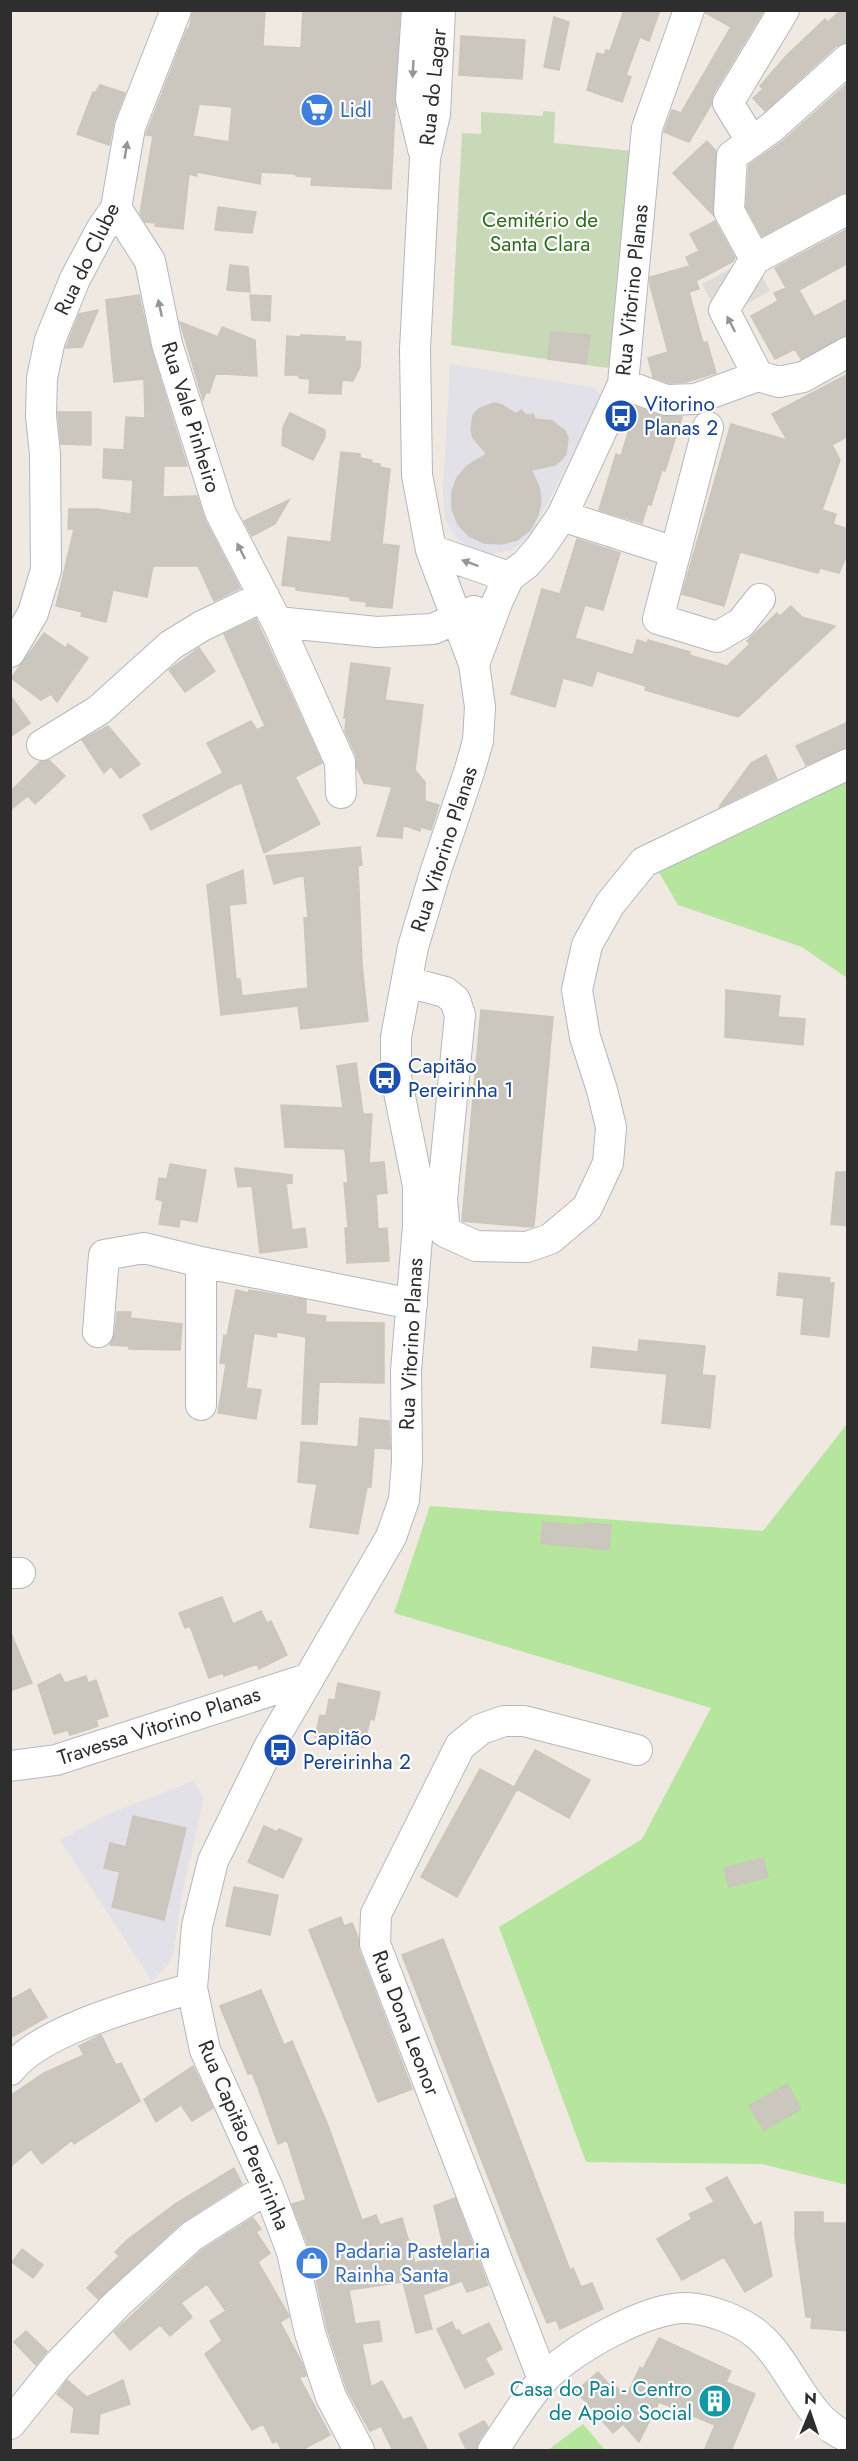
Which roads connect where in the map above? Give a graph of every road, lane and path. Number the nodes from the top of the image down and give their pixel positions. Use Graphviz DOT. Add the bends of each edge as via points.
graph roads {
  1 [pos="176,10"];
  2 [pos="417,10"];
  3 [pos="440,10"];
  4 [pos="689,10"];
  5 [pos="784,10"];
  6 [pos="848,59"];
  7 [pos="742,149"];
  8 [pos="425,158"];
  9 [pos="116,208"];
  10 [pos="848,209"];
  11 [pos="755,259"];
  12 [pos="848,352"];
  13 [pos="758,376"];
  14 [pos="623,384"];
  15 [pos="708,427"];
  16 [pos="562,516"];
  17 [pos="431,550"];
  18 [pos="675,552"];
  19 [pos="504,589"];
  20 [pos="264,596"];
  21 [pos="760,599"];
  22 [pos="454,611"];
  23 [pos="277,622"];
  24 [pos="10,652"];
  25 [pos="474,664"];
  26 [pos="42,745"];
  27 [pos="848,764"];
  28 [pos="341,793"];
  29 [pos="407,982"];
  30 [pos="201,1262"];
  31 [pos="412,1304"];
  32 [pos="98,1332"];
  33 [pos="201,1405"];
  34 [pos="307,1679"];
  35 [pos="637,1750"];
  36 [pos="10,1766"];
  37 [pos="192,1988"];
  38 [pos="10,2070"];
  39 [pos="268,2188"];
  40 [pos="543,2379"];
  41 [pos="10,2424"];
  42 [pos="848,2437"];
  43 [pos="360,2451"];
  44 [pos="493,2451"];
  9 -- 1 [label="street, Rua do Clube, one-way" via="130,127"];
  2 -- 8 [label="street, Rua do Lagar, one-way" via="411,99"];
  3 -- 8 [label="street, Rua do Lagar" via="435,114"];
  4 -- 14 [label="street, Rua Vitorino Planas" via="647,128"];
  5 -- 7 [label="street" via="728,103"];
  6 -- 7 [label="street" via="771,129"];
  7 -- 11 [label="street" via="729,211"];
  8 -- 17 [label="street, Rua Vitorino Planas" via="414,349 417,475"];
  20 -- 9 [label="street, Rua Vale Pinheiro, one-way" via="220,512 167,344 150,261"];
  9 -- 24 [label="street, Rua do Clube" via="75,279 48,350 42,378 41,416 46,570 33,613"];
  10 -- 11 [label="street"];
  13 -- 11 [label="street, one-way" via="724,310"];
  12 -- 13 [label="street" via="803,376 779,382"];
  13 -- 14 [label="street" via="695,399 666,400"];
  14 -- 16 [label="street, Rua Vitorino Planas"];
  15 -- 18 [label="street"];
  16 -- 18 [label="street"];
  16 -- 19 [label="street, Rua Vitorino Planas"];
  19 -- 17 [label="street, one-way"];
  17 -- 22 [label="street, Rua Vitorino Planas"];
  18 -- 21 [label="street" via="657,619 717,637 741,623"];
  19 -- 22 [label="street"];
  19 -- 25 [label="street, Rua Vitorino Planas"];
  20 -- 23 [label="street, Rua Vale Pinheiro"];
  20 -- 26 [label="street" via="171,645 99,710"];
  22 -- 23 [label="street" via="404,630 377,632"];
  22 -- 25 [label="street, Rua Vitorino Planas"];
  23 -- 28 [label="street, Rua Vale Pinheiro" via="340,762"];
  25 -- 29 [label="street, Rua Vitorino Planas" via="480,707 478,741 413,947"];
  27 -- 29 [label="street" via="644,862 610,904 587,945 577,990 585,1037 611,1127 608,1163 587,1208 550,1239 527,1246 476,1246 445,1232 442,1199 460,1015 455,1000 445,992"];
  29 -- 31 [label="street, Rua Vitorino Planas" via="396,1037 396,1077 418,1186"];
  30 -- 31 [label="street"];
  30 -- 32 [label="street" via="144,1248 104,1255"];
  30 -- 33 [label="street"];
  31 -- 34 [label="street, Rua Vitorino Planas" via="406,1371 404,1500 391,1537"];
  34 -- 36 [label="street, Travessa Vitorino Planas" via="56,1760"];
  34 -- 37 [label="street, Rua Vitorino Planas" via="213,1861 197,1926"];
  35 -- 40 [label="street, Rua Dona Leonor" via="524,1721 504,1721 481,1729 460,1746 376,1914 375,1944"];
  37 -- 38 [label="street" via="55,2035"];
  37 -- 39 [label="street, Rua Capitão Pereirinha" via="205,2050"];
  39 -- 41 [label="street" via="192,2236 117,2304 57,2366"];
  39 -- 43 [label="street, Rua Capitão Pereirinha" via="292,2253 310,2333 331,2397"];
  40 -- 42 [label="street" via="566,2359 616,2330 662,2311 687,2308 741,2324 762,2338 816,2413 832,2431"];
  40 -- 44 [label="street"];
}
